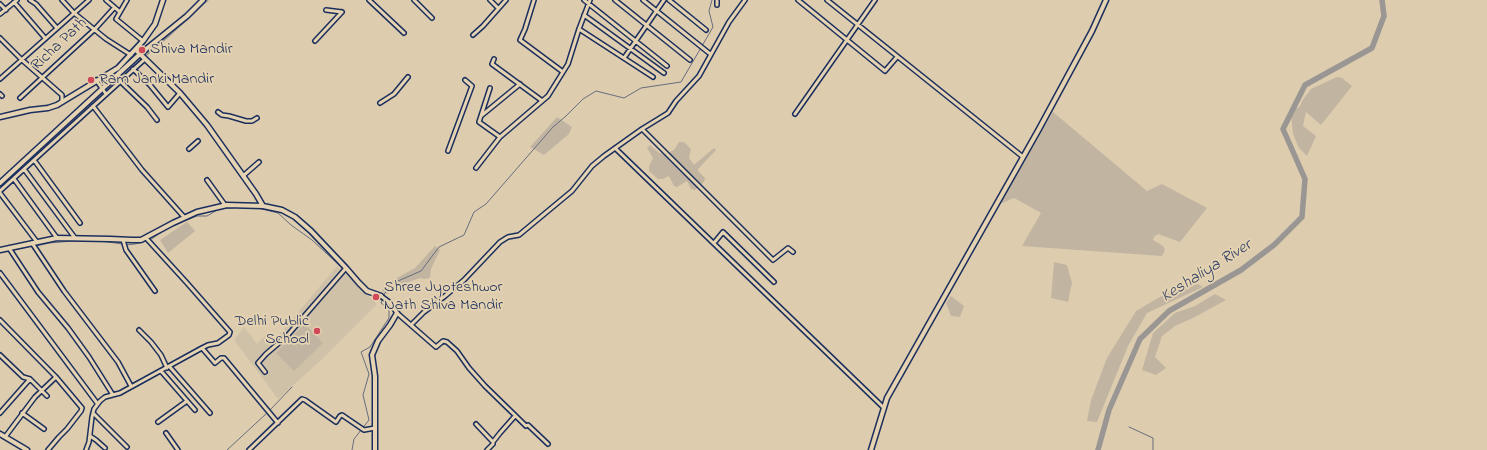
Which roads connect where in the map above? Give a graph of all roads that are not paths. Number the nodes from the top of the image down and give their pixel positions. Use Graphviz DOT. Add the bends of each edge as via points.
graph roads {
  1 [pos="30,0"];
  2 [pos="62,0"];
  3 [pos="89,0"];
  4 [pos="106,0"];
  5 [pos="127,0"];
  6 [pos="164,0"];
  7 [pos="203,0"];
  8 [pos="369,0"];
  9 [pos="414,0"];
  10 [pos="490,0"];
  11 [pos="506,0"];
  12 [pos="534,0"];
  13 [pos="584,0"];
  14 [pos="615,0"];
  15 [pos="643,0"];
  16 [pos="664,0"];
  17 [pos="669,0"];
  18 [pos="717,0"];
  19 [pos="745,0"];
  20 [pos="798,0"];
  21 [pos="827,0"];
  22 [pos="875,0"];
  23 [pos="1106,0"];
  24 [pos="15,1"];
  25 [pos="589,1"];
  26 [pos="0,4"];
  27 [pos="717,5"];
  28 [pos="114,8"];
  29 [pos="498,8"];
  30 [pos="6,10"];
  31 [pos="326,10"];
  32 [pos="656,10"];
  33 [pos="120,12"];
  34 [pos="74,13"];
  35 [pos="0,14"];
  36 [pos="584,15"];
  37 [pos="432,18"];
  38 [pos="646,25"];
  39 [pos="858,25"];
  40 [pos="57,28"];
  41 [pos="579,29"];
  42 [pos="95,30"];
  43 [pos="706,30"];
  44 [pos="404,33"];
  45 [pos="473,35"];
  46 [pos="0,38"];
  47 [pos="45,38"];
  48 [pos="636,40"];
  49 [pos="847,40"];
  50 [pos="143,41"];
  51 [pos="315,41"];
  52 [pos="630,48"];
  53 [pos="136,50"];
  54 [pos="709,53"];
  55 [pos="131,55"];
  56 [pos="143,57"];
  57 [pos="897,57"];
  58 [pos="624,58"];
  59 [pos="21,59"];
  60 [pos="494,59"];
  61 [pos="690,60"];
  62 [pos="667,66"];
  63 [pos="133,70"];
  64 [pos="563,72"];
  65 [pos="664,73"];
  66 [pos="43,77"];
  67 [pos="408,77"];
  68 [pos="653,77"];
  69 [pos="0,79"];
  70 [pos="96,80"];
  71 [pos="465,80"];
  72 [pos="120,81"];
  73 [pos="520,84"];
  74 [pos="490,88"];
  75 [pos="103,89"];
  76 [pos="180,93"];
  77 [pos="62,94"];
  78 [pos="106,94"];
  79 [pos="71,96"];
  80 [pos="20,98"];
  81 [pos="541,100"];
  82 [pos="62,102"];
  83 [pos="380,104"];
  84 [pos="93,106"];
  85 [pos="218,112"];
  86 [pos="795,114"];
  87 [pos="0,117"];
  88 [pos="481,117"];
  89 [pos="257,118"];
  90 [pos="157,120"];
  91 [pos="642,129"];
  92 [pos="500,137"];
  93 [pos="198,141"];
  94 [pos="615,148"];
  95 [pos="189,149"];
  96 [pos="448,151"];
  97 [pos="1023,157"];
  98 [pos="34,160"];
  99 [pos="259,162"];
  100 [pos="476,168"];
  101 [pos="24,169"];
  102 [pos="243,176"];
  103 [pos="14,178"];
  104 [pos="207,180"];
  105 [pos="0,183"];
  106 [pos="0,192"];
  107 [pos="225,205"];
  108 [pos="263,206"];
  109 [pos="184,217"];
  110 [pos="80,223"];
  111 [pos="58,238"];
  112 [pos="76,238"];
  113 [pos="146,238"];
  114 [pos="123,240"];
  115 [pos="714,242"];
  116 [pos="34,243"];
  117 [pos="9,248"];
  118 [pos="0,250"];
  119 [pos="793,252"];
  120 [pos="346,268"];
  121 [pos="0,273"];
  122 [pos="774,282"];
  123 [pos="155,291"];
  124 [pos="382,297"];
  125 [pos="397,313"];
  126 [pos="0,320"];
  127 [pos="411,325"];
  128 [pos="139,330"];
  129 [pos="202,348"];
  130 [pos="0,354"];
  131 [pos="168,367"];
  132 [pos="161,371"];
  133 [pos="265,372"];
  134 [pos="56,377"];
  135 [pos="30,379"];
  136 [pos="132,386"];
  137 [pos="42,390"];
  138 [pos="113,395"];
  139 [pos="47,396"];
  140 [pos="187,401"];
  141 [pos="98,403"];
  142 [pos="884,408"];
  143 [pos="195,410"];
  144 [pos="0,413"];
  145 [pos="22,413"];
  146 [pos="210,413"];
  147 [pos="93,414"];
  148 [pos="516,416"];
  149 [pos="158,422"];
  150 [pos="278,423"];
  151 [pos="476,424"];
  152 [pos="375,428"];
  153 [pos="44,429"];
  154 [pos="166,433"];
  155 [pos="0,434"];
  156 [pos="90,436"];
  157 [pos="5,437"];
  158 [pos="493,442"];
  159 [pos="548,444"];
  160 [pos="127,447"];
  161 [pos="105,448"];
  162 [pos="88,449"];
  163 [pos="27,450"];
  164 [pos="48,450"];
  165 [pos="178,450"];
  166 [pos="249,450"];
  167 [pos="375,450"];
  168 [pos="487,450"];
  169 [pos="871,450"];
  1 -- 40 [label="street"];
  2 -- 34 [label="street"];
  3 -- 34 [label="street"];
  4 -- 28 [label="street"];
  5 -- 33 [label="street"];
  6 -- 50 [label="street" via="155,24"];
  7 -- 56 [label="street"];
  8 -- 44 [label="street"];
  9 -- 37 [label="street"];
  10 -- 29 [label="street"];
  11 -- 29 [label="street"];
  12 -- 64 [label="street" via="520,40"];
  13 -- 25 [label="street"];
  14 -- 38 [label="street"];
  15 -- 32 [label="street"];
  16 -- 32 [label="street"];
  17 -- 43 [label="street"];
  18 -- 27 [label="street"];
  19 -- 91 [label="street" via="729,22 699,76 668,113"];
  20 -- 49 [label="street"];
  21 -- 39 [label="street"];
  22 -- 39 [label="street"];
  23 -- 97 [label="street" via="1092,31"];
  24 -- 30 [label="street"];
  24 -- 47 [label="street"];
  25 -- 36 [label="street"];
  25 -- 48 [label="street"];
  26 -- 30 [label="street"];
  28 -- 33 [label="street"];
  28 -- 42 [label="street, Richa Path"];
  29 -- 45 [label="street"];
  30 -- 35 [label="street"];
  31 -- 51 [label="street" via="342,12"];
  32 -- 38 [label="street"];
  32 -- 54 [label="street"];
  33 -- 50 [label="street" via="116,19"];
  34 -- 40 [label="street"];
  34 -- 42 [label="street"];
  36 -- 41 [label="street"];
  36 -- 52 [label="street"];
  38 -- 48 [label="street"];
  38 -- 61 [label="street"];
  39 -- 49 [label="street"];
  39 -- 57 [label="street"];
  40 -- 47 [label="street"];
  41 -- 58 [label="street"];
  41 -- 64 [label="street"];
  42 -- 55 [label="street"];
  42 -- 66 [label="street, Richa Path"];
  46 -- 59 [label="street"];
  47 -- 59 [label="street"];
  48 -- 52 [label="street"];
  48 -- 62 [label="street"];
  49 -- 57 [label="street" via="885,71"];
  49 -- 86 [label="street"];
  50 -- 53 [label="street"];
  52 -- 58 [label="street"];
  52 -- 65 [label="street"];
  53 -- 55 [label="street"];
  53 -- 56 [label="street"];
  55 -- 70 [label="street" via="118,68"];
  56 -- 63 [label="street"];
  56 -- 75 [label="street"];
  56 -- 76 [label="street"];
  57 -- 97 [label="street"];
  58 -- 68 [label="street"];
  59 -- 66 [label="street"];
  59 -- 69 [label="street"];
  60 -- 73 [label="street" via="492,64"];
  63 -- 72 [label="street"];
  63 -- 76 [label="street" via="150,85 168,107"];
  64 -- 81 [label="street" via="548,96"];
  66 -- 77 [label="street"];
  66 -- 80 [label="street, Richa Path"];
  67 -- 83 [label="street" via="394,94"];
  70 -- 75 [label="street"];
  70 -- 79 [label="street"];
  71 -- 96 [label="street" via="472,86"];
  72 -- 78 [label="street"];
  72 -- 90 [label="street"];
  73 -- 81 [label="street"];
  73 -- 88 [label="street"];
  74 -- 88 [label="street"];
  75 -- 78 [label="street"];
  75 -- 105 [label="street"];
  76 -- 102 [label="street" via="207,125"];
  77 -- 79 [label="street"];
  77 -- 82 [label="street"];
  78 -- 84 [label="street"];
  79 -- 82 [label="street"];
  81 -- 92 [label="street"];
  82 -- 87 [label="street" via="48,108"];
  84 -- 98 [label="street"];
  84 -- 109 [label="street" via="142,170"];
  85 -- 89 [label="street" via="246,121"];
  88 -- 92 [label="street" via="479,122"];
  91 -- 94 [label="street"];
  91 -- 119 [label="street" via="773,260 788,248"];
  92 -- 100 [label="street"];
  93 -- 95 [label="street"];
  94 -- 115 [label="street"];
  94 -- 127 [label="street" via="592,166 568,195 519,235 500,242 464,280"];
  97 -- 142 [label="street" via="887,398"];
  98 -- 101 [label="street"];
  98 -- 110 [label="street"];
  99 -- 102 [label="street"];
  101 -- 103 [label="street"];
  101 -- 112 [label="street"];
  102 -- 108 [label="street"];
  103 -- 106 [label="street"];
  103 -- 111 [label="street"];
  104 -- 107 [label="street"];
  106 -- 116 [label="street"];
  107 -- 108 [label="street"];
  107 -- 109 [label="street"];
  108 -- 120 [label="street" via="282,210 295,217"];
  109 -- 113 [label="street"];
  111 -- 112 [label="street"];
  111 -- 116 [label="street"];
  112 -- 114 [label="street"];
  113 -- 114 [label="street"];
  113 -- 129 [label="street" via="230,332 218,343"];
  114 -- 123 [label="street" via="126,250"];
  115 -- 122 [label="street" via="723,232"];
  115 -- 142 [label="street"];
  116 -- 117 [label="street"];
  116 -- 136 [label="street" via="64,291 118,362"];
  117 -- 118 [label="street"];
  117 -- 138 [label="street" via="38,292 89,357"];
  120 -- 124 [label="street" via="367,291"];
  120 -- 133 [label="street" via="287,336 258,363"];
  121 -- 141 [label="street"];
  124 -- 125 [label="street"];
  125 -- 127 [label="street"];
  125 -- 152 [label="street" via="378,341 372,355 376,376"];
  126 -- 134 [label="street"];
  127 -- 148 [label="street" via="436,347 443,341 447,342 485,386"];
  128 -- 131 [label="street" via="151,342"];
  129 -- 131 [label="street"];
  129 -- 150 [label="street" via="215,363 224,358"];
  130 -- 135 [label="street" via="22,377"];
  131 -- 132 [label="street"];
  131 -- 146 [label="street"];
  132 -- 136 [label="street"];
  132 -- 140 [label="street"];
  134 -- 137 [label="street"];
  134 -- 164 [label="street" via="82,408"];
  135 -- 137 [label="street"];
  135 -- 144 [label="street"];
  136 -- 138 [label="street"];
  137 -- 139 [label="street"];
  137 -- 145 [label="street"];
  138 -- 141 [label="street" via="103,398"];
  140 -- 143 [label="street"];
  140 -- 149 [label="street"];
  141 -- 147 [label="street"];
  142 -- 169 [label="street"];
  145 -- 153 [label="street"];
  145 -- 157 [label="street"];
  147 -- 156 [label="street"];
  147 -- 160 [label="street"];
  148 -- 158 [label="street"];
  148 -- 159 [label="street"];
  150 -- 152 [label="street" via="304,399 336,422 343,416 364,430"];
  150 -- 166 [label="street"];
  151 -- 158 [label="street"];
  152 -- 167 [label="street"];
  154 -- 165 [label="street"];
  155 -- 157 [label="street"];
  156 -- 161 [label="street"];
  156 -- 162 [label="street"];
  157 -- 163 [label="street"];
  158 -- 168 [label="street"];
}
